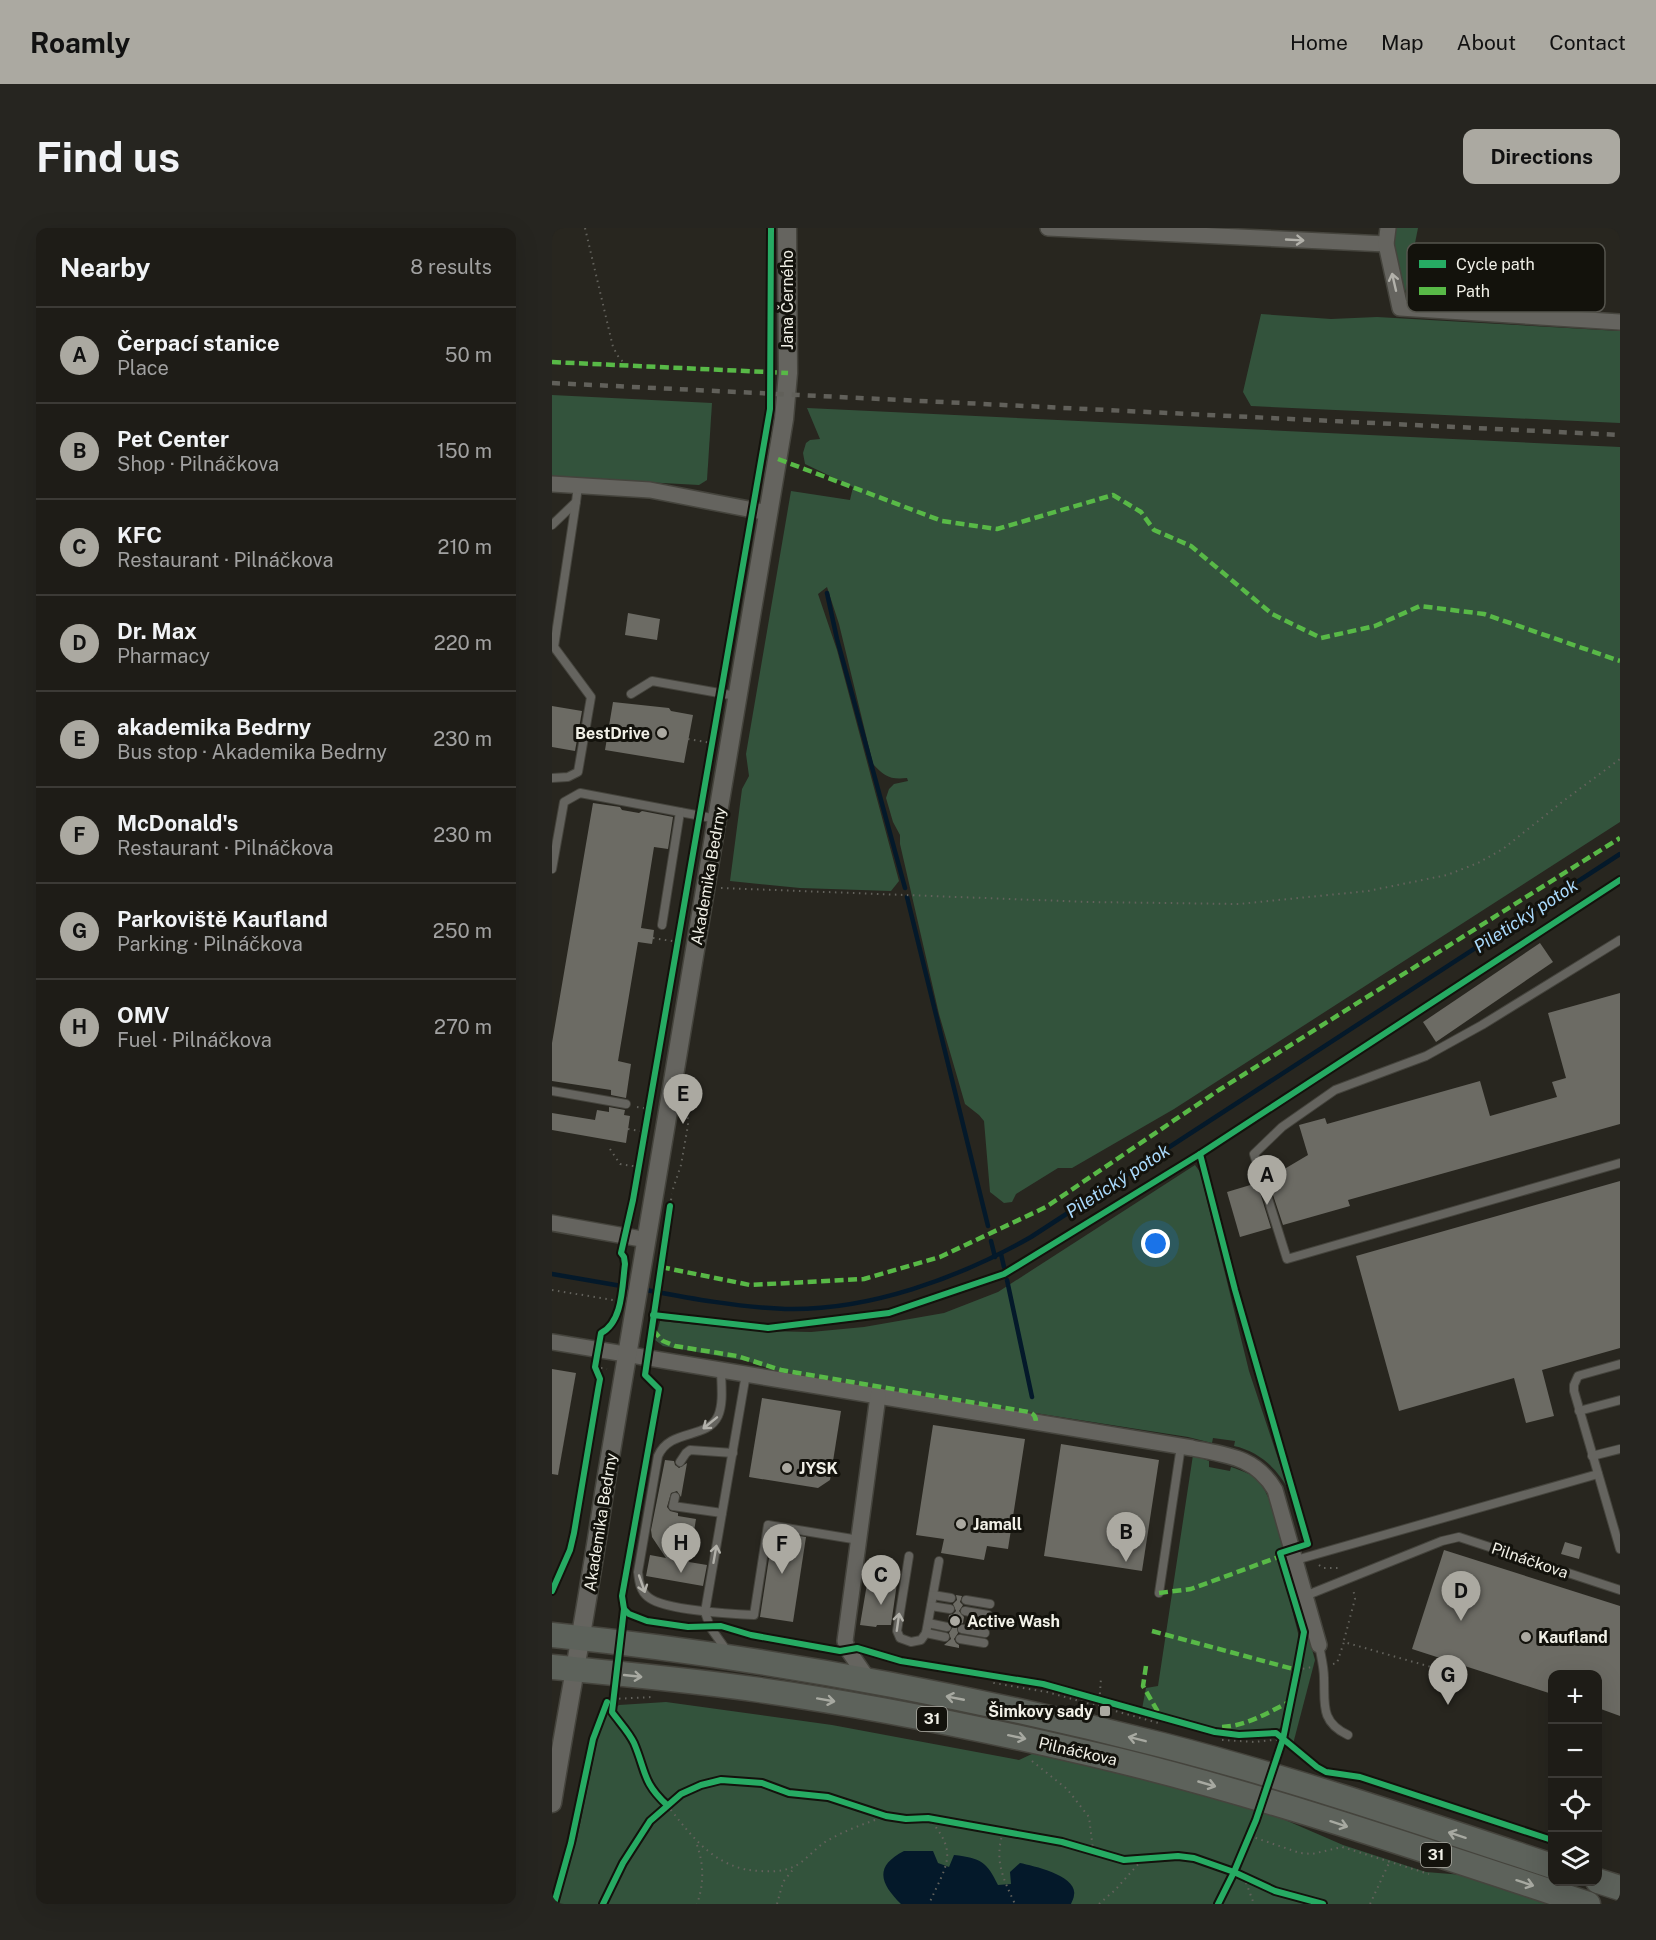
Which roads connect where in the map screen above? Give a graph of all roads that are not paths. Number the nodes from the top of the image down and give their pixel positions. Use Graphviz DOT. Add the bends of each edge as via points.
graph roads {
  1 [pos="787,228"];
  2 [pos="1048,228"];
  3 [pos="1388,228"];
  4 [pos="1386,244"];
  5 [pos="1407,308"];
  6 [pos="1463,312"];
  7 [pos="1620,322"];
  8 [pos="786,402"];
  9 [pos="552,484"];
  10 [pos="578,486"];
  11 [pos="576,502"];
  12 [pos="769,513"];
  13 [pos="552,525"];
  14 [pos="631,694"];
  15 [pos="738,697"];
  16 [pos="552,778"];
  17 [pos="680,812"];
  18 [pos="717,819"];
  19 [pos="552,869"];
  20 [pos="662,926"];
  21 [pos="1620,940"];
  22 [pos="552,1091"];
  23 [pos="629,1105"];
  24 [pos="1620,1163"];
  25 [pos="552,1223"];
  26 [pos="647,1240"];
  27 [pos="552,1342"];
  28 [pos="628,1355"];
  29 [pos="1620,1364"];
  30 [pos="721,1369"];
  31 [pos="746,1374"];
  32 [pos="878,1396"];
  33 [pos="1620,1400"];
  34 [pos="1579,1411"];
  35 [pos="1181,1446"];
  36 [pos="1620,1449"];
  37 [pos="733,1453"];
  38 [pos="1592,1455"];
  39 [pos="680,1462"];
  40 [pos="1598,1474"];
  41 [pos="675,1497"];
  42 [pos="722,1513"];
  43 [pos="858,1544"];
  44 [pos="1620,1549"];
  45 [pos="909,1556"];
  46 [pos="1296,1560"];
  47 [pos="939,1561"];
  48 [pos="1620,1590"];
  49 [pos="1159,1593"];
  50 [pos="933,1595"];
  51 [pos="1305,1596"];
  52 [pos="951,1598"];
  53 [pos="966,1600"];
  54 [pos="990,1604"];
  55 [pos="931,1606"];
  56 [pos="950,1609"];
  57 [pos="965,1611"];
  58 [pos="705,1612"];
  59 [pos="988,1615"];
  60 [pos="928,1623"];
  61 [pos="947,1626"];
  62 [pos="962,1629"];
  63 [pos="985,1633"];
  64 [pos="926,1634"];
  65 [pos="552,1635"];
  66 [pos="945,1637"];
  67 [pos="580,1638"];
  68 [pos="960,1639"];
  69 [pos="984,1643"];
  70 [pos="1319,1645"];
  71 [pos="733,1658"];
  72 [pos="563,1668"];
  73 [pos="870,1682"];
  74 [pos="1348,1735"];
  75 [pos="552,1803"];
  76 [pos="1548,1865"];
  77 [pos="1602,1882"];
  78 [pos="1620,1888"];
  79 [pos="1588,1904"];
  1 -- 8 [label="street, Jana Černého"];
  2 -- 4 [label="street, one-way"];
  3 -- 4 [label="street"];
  5 -- 4 [label="street, one-way" via="1400,308"];
  7 -- 6 [label="street, one-way"];
  8 -- 12 [label="street, Akademika Bedrny"];
  9 -- 10 [label="street"];
  10 -- 11 [label="lane"];
  10 -- 12 [label="street" via="650,490"];
  11 -- 13 [label="lane"];
  11 -- 16 [label="lane" via="554,647 591,697 578,772"];
  12 -- 15 [label="street, Akademika Bedrny"];
  14 -- 15 [label="lane" via="652,681"];
  15 -- 18 [label="street, Akademika Bedrny"];
  17 -- 18 [label="lane"];
  17 -- 19 [label="lane" via="580,793 564,802"];
  17 -- 20 [label="lane"];
  18 -- 26 [label="street, Akademika Bedrny"];
  21 -- 24 [label="lane" via="1426,1056 1335,1090 1282,1127 1254,1154 1287,1259"];
  22 -- 23 [label="lane"];
  25 -- 26 [label="street"];
  26 -- 28 [label="street, Akademika Bedrny" via="643,1264 626,1310"];
  27 -- 28 [label="street"];
  28 -- 30 [label="street"];
  28 -- 67 [label="street, Akademika Bedrny"];
  29 -- 34 [label="lane" via="1578,1376 1574,1391"];
  30 -- 31 [label="street"];
  30 -- 58 [label="lane, one-way" via="718,1417 705,1429 671,1441 658,1456 638,1572 641,1589 648,1598"];
  31 -- 32 [label="street"];
  31 -- 37 [label="lane"];
  32 -- 35 [label="street"];
  32 -- 43 [label="street"];
  33 -- 34 [label="lane"];
  34 -- 38 [label="lane"];
  35 -- 46 [label="street" via="1229,1455 1262,1471 1275,1490"];
  35 -- 49 [label="lane"];
  36 -- 38 [label="lane"];
  37 -- 39 [label="lane" via="690,1450"];
  37 -- 42 [label="lane"];
  38 -- 40 [label="lane"];
  40 -- 44 [label="lane"];
  40 -- 46 [label="lane"];
  41 -- 42 [label="lane" via="673,1506"];
  58 -- 42 [label="lane, one-way"];
  43 -- 58 [label="lane" via="768,1525 754,1615"];
  43 -- 73 [label="street" via="845,1641"];
  64 -- 45 [label="lane, one-way" via="911,1642 897,1633"];
  46 -- 51 [label="street"];
  47 -- 50 [label="lane"];
  48 -- 51 [label="lane, Pilnáčkova" via="1459,1537"];
  50 -- 52 [label="lane"];
  50 -- 55 [label="lane"];
  51 -- 70 [label="street"];
  53 -- 54 [label="lane"];
  55 -- 56 [label="lane"];
  55 -- 60 [label="lane"];
  57 -- 59 [label="lane"];
  58 -- 71 [label="lane" via="710,1626"];
  60 -- 61 [label="lane"];
  60 -- 64 [label="lane"];
  62 -- 63 [label="lane"];
  64 -- 66 [label="lane"];
  65 -- 67 [label="main road, Pilnáčkova / 31"];
  67 -- 71 [label="main road, Pilnáčkova / 31"];
  67 -- 72 [label="street, Akademika Bedrny"];
  68 -- 69 [label="lane"];
  70 -- 74 [label="lane" via="1325,1710 1331,1723"];
  71 -- 73 [label="main road, Pilnáčkova / 31"];
  72 -- 75 [label="street, Akademika Bedrny"];
  72 -- 79 [label="main road, Pilnáčkova / 31, one-way" via="815,1698 948,1722 1108,1758 1283,1806"];
  76 -- 73 [label="main road, Pilnáčkova / 31, one-way" via="1323,1792 1164,1746"];
  77 -- 78 [label="main road"];
}
